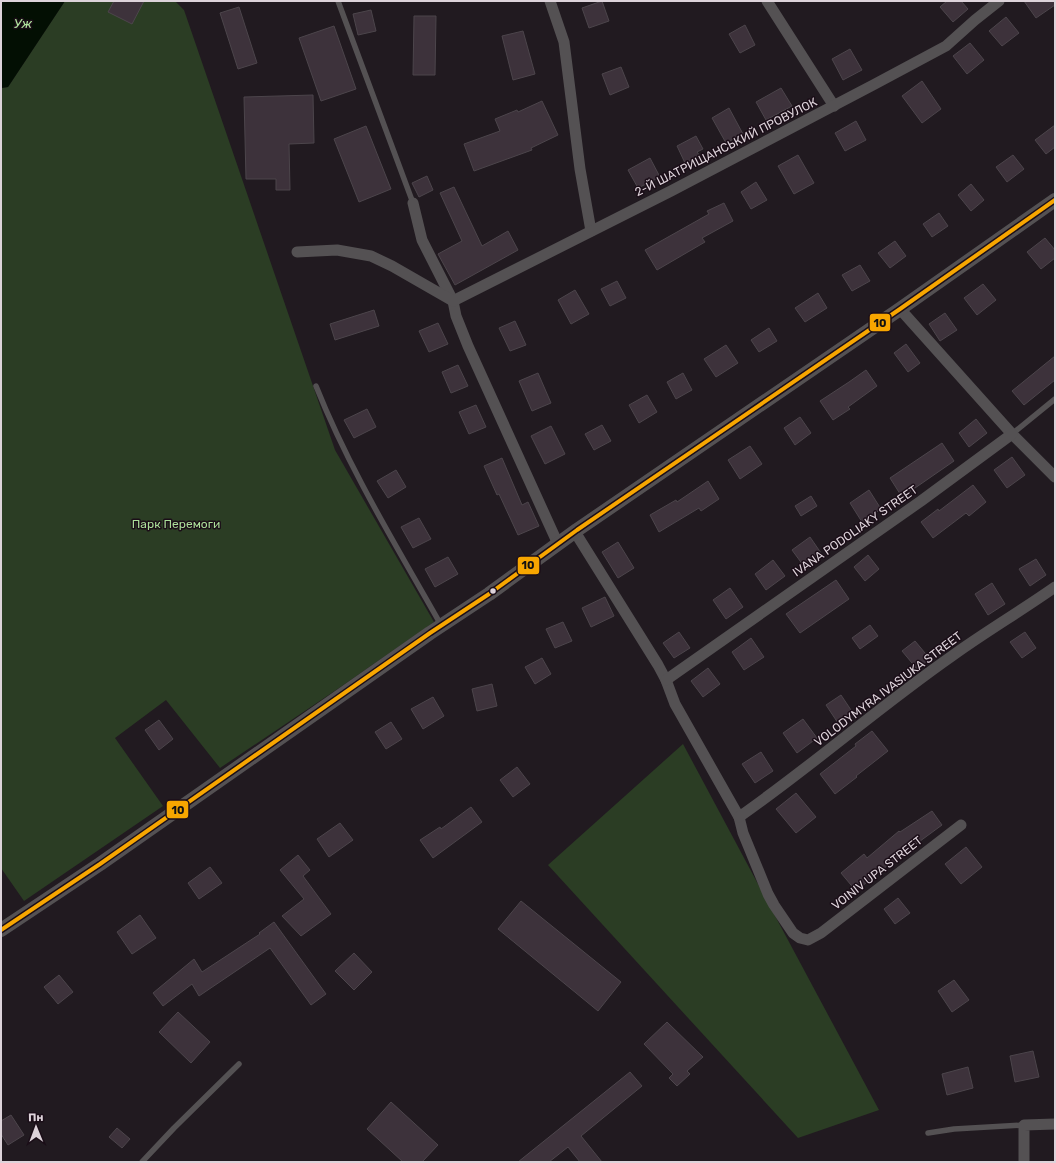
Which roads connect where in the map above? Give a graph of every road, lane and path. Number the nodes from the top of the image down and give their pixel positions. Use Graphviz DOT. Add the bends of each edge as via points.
graph roads {
  1 [pos="338,1"];
  2 [pos="550,1"];
  3 [pos="767,1"];
  4 [pos="1000,1"];
  5 [pos="834,106"];
  6 [pos="1055,200"];
  7 [pos="413,203"];
  8 [pos="590,231"];
  9 [pos="297,252"];
  10 [pos="453,301"];
  11 [pos="900,309"];
  12 [pos="316,386"];
  13 [pos="1055,399"];
  14 [pos="1012,434"];
  15 [pos="1055,477"];
  16 [pos="575,532"];
  17 [pos="558,544"];
  18 [pos="1055,587"];
  19 [pos="441,626"];
  20 [pos="666,680"];
  21 [pos="739,817"];
  22 [pos="961,826"];
  23 [pos="1,930"];
  24 [pos="239,1064"];
  25 [pos="1055,1124"];
  26 [pos="1024,1126"];
  27 [pos="928,1133"];
  28 [pos="142,1162"];
  29 [pos="1024,1162"];
  1 -- 7 [label="lane"];
  2 -- 8 [label="street" via="564,42"];
  3 -- 5 [label="street"];
  4 -- 5 [label="street, 2-Й ШАТРИЩАНСЬКИЙ ПРОВУЛОК" via="946,46"];
  5 -- 8 [label="street, 2-Й ШАТРИЩАНСЬКИЙ ПРОВУЛОК"];
  6 -- 11 [label="street"];
  7 -- 10 [label="street" via="422,240"];
  8 -- 10 [label="street, 2-Й ШАТРИЩАНСЬКИЙ ПРОВУЛОК"];
  9 -- 10 [label="street" via="337,250 371,256"];
  10 -- 17 [label="street" via="468,346"];
  11 -- 14 [label="street"];
  11 -- 16 [label="street"];
  12 -- 19 [label="lane" via="331,424"];
  13 -- 14 [label="lane, IVANA PODOLIAKY STREET"];
  14 -- 15 [label="street"];
  14 -- 20 [label="street, IVANA PODOLIAKY STREET"];
  16 -- 17 [label="street"];
  16 -- 20 [label="street"];
  17 -- 19 [label="street"];
  18 -- 21 [label="street, VOLODYMYRA IVASIUKA STREET" via="952,656"];
  19 -- 23 [label="street"];
  20 -- 21 [label="street" via="675,704"];
  21 -- 22 [label="street, VOINIV UPA STREET" via="774,905 793,933 808,940 821,933"];
  24 -- 28 [label="lane"];
  25 -- 26 [label="street"];
  26 -- 27 [label="lane" via="954,1129"];
  26 -- 29 [label="street"];
}
